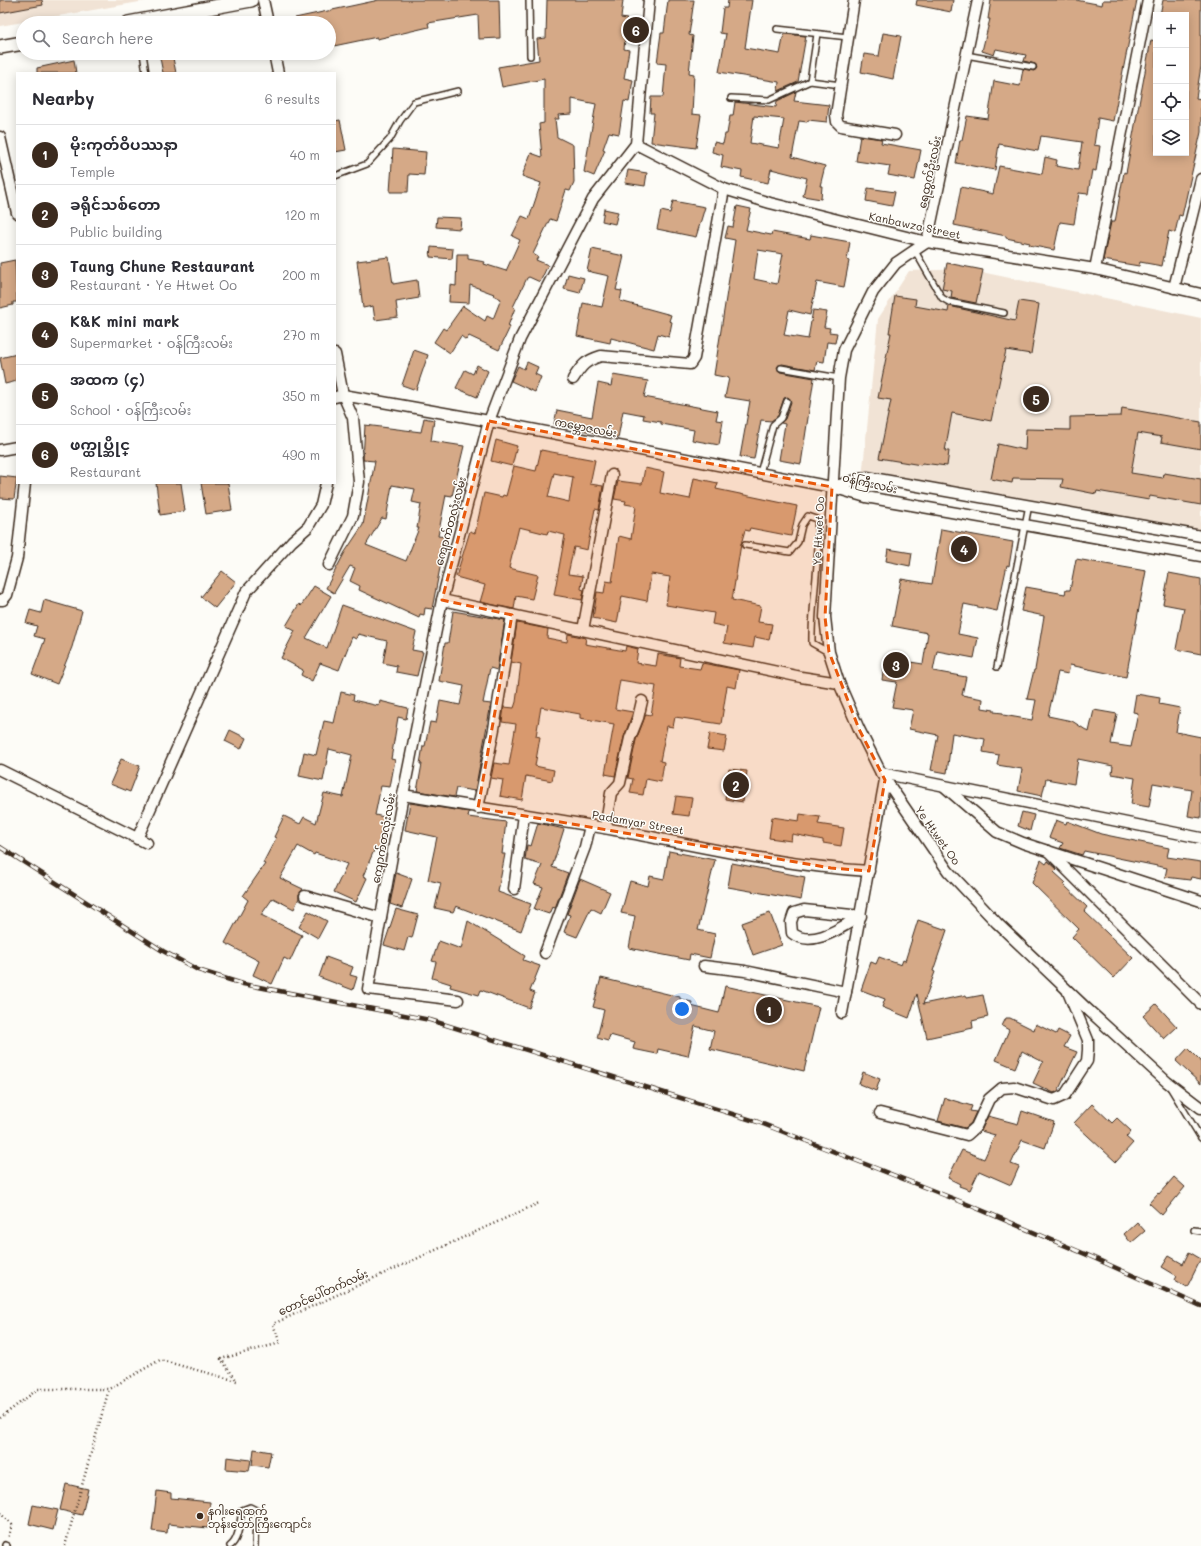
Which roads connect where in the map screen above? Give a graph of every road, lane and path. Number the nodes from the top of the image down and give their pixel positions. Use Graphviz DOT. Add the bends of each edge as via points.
graph roads {
  1 [pos="251,0"];
  2 [pos="263,0"];
  3 [pos="529,0"];
  4 [pos="649,0"];
  5 [pos="854,0"];
  6 [pos="978,0"];
  7 [pos="1148,0"];
  8 [pos="166,16"];
  9 [pos="266,16"];
  10 [pos="777,29"];
  11 [pos="817,34"];
  12 [pos="848,37"];
  13 [pos="16,44"];
  14 [pos="0,47"];
  15 [pos="966,55"];
  16 [pos="530,56"];
  17 [pos="143,60"];
  18 [pos="275,60"];
  19 [pos="1033,68"];
  20 [pos="146,72"];
  21 [pos="278,72"];
  22 [pos="810,81"];
  23 [pos="841,85"];
  24 [pos="458,91"];
  25 [pos="731,98"];
  26 [pos="895,135"];
  27 [pos="0,137"];
  28 [pos="636,144"];
  29 [pos="336,176"];
  30 [pos="1201,178"];
  31 [pos="724,189"];
  32 [pos="16,209"];
  33 [pos="927,242"];
  34 [pos="915,251"];
  35 [pos="1095,269"];
  36 [pos="1174,288"];
  37 [pos="1201,294"];
  38 [pos="1004,313"];
  39 [pos="336,364"];
  40 [pos="781,368"];
  41 [pos="839,378"];
  42 [pos="573,379"];
  43 [pos="339,396"];
  44 [pos="786,401"];
  45 [pos="489,420"];
  46 [pos="16,447"];
  47 [pos="0,450"];
  48 [pos="760,473"];
  49 [pos="612,475"];
  50 [pos="25,484"];
  51 [pos="326,484"];
  52 [pos="832,487"];
  53 [pos="1029,505"];
  54 [pos="1025,524"];
  55 [pos="1201,536"];
  56 [pos="744,545"];
  57 [pos="1201,556"];
  58 [pos="329,565"];
  59 [pos="0,600"];
  60 [pos="442,600"];
  61 [pos="512,615"];
  62 [pos="583,630"];
  63 [pos="829,652"];
  64 [pos="997,667"];
  65 [pos="839,683"];
  66 [pos="642,701"];
  67 [pos="0,770"];
  68 [pos="883,777"];
  69 [pos="943,786"];
  70 [pos="403,796"];
  71 [pos="478,808"];
  72 [pos="524,815"];
  73 [pos="590,826"];
  74 [pos="605,828"];
  75 [pos="1201,838"];
  76 [pos="137,839"];
  77 [pos="147,843"];
  78 [pos="1047,850"];
  79 [pos="869,871"];
  80 [pos="514,889"];
  81 [pos="305,896"];
  82 [pos="1201,901"];
  83 [pos="860,916"];
  84 [pos="381,918"];
  85 [pos="545,953"];
  86 [pos="704,966"];
  87 [pos="1066,989"];
  88 [pos="846,992"];
  89 [pos="458,1000"];
  90 [pos="1201,1004"];
  91 [pos="842,1013"];
  92 [pos="1167,1082"];
  93 [pos="1201,1108"];
  94 [pos="880,1113"];
  95 [pos="1201,1138"];
  96 [pos="539,1203"];
  97 [pos="1194,1230"];
  98 [pos="1201,1231"];
  99 [pos="109,1389"];
  100 [pos="0,1418"];
  101 [pos="0,1513"];
  102 [pos="6,1546"];
  103 [pos="65,1546"];
  104 [pos="230,1546"];
  105 [pos="255,1546"];
  1 -- 8 [label="street"];
  2 -- 9 [label="street"];
  3 -- 16 [label="lane"];
  4 -- 28 [label="street"];
  5 -- 12 [label="street"];
  6 -- 15 [label="street, ရေထွက်ဦးလမ်း"];
  7 -- 35 [label="street"];
  10 -- 11 [label="lane"];
  11 -- 12 [label="lane"];
  11 -- 22 [label="lane"];
  12 -- 23 [label="street"];
  13 -- 14 [label="street"];
  15 -- 19 [label="lane"];
  15 -- 33 [label="street, ရေထွက်ဦးလမ်း"];
  17 -- 20 [label="lane"];
  18 -- 21 [label="street"];
  22 -- 23 [label="lane"];
  22 -- 25 [label="lane" via="769,100"];
  23 -- 26 [label="street" via="836,115 841,126"];
  24 -- 29 [label="lane" via="414,102 390,139 367,164"];
  27 -- 32 [label="street"];
  28 -- 31 [label="street, Kanbawza Street"];
  28 -- 45 [label="street, ကျောက်တလုံးလမ်း" via="593,199 520,338"];
  30 -- 36 [label="street"];
  31 -- 33 [label="street, Kanbawza Street"];
  31 -- 42 [label="street" via="694,358 690,364 601,356 582,364"];
  33 -- 34 [label="street"];
  33 -- 35 [label="street, Kanbawza Street"];
  34 -- 38 [label="lane" via="942,298 949,302"];
  34 -- 41 [label="street" via="896,263 873,292 844,350"];
  35 -- 36 [label="street, Kanbawza Street"];
  36 -- 37 [label="street, Kanbawza Street"];
  39 -- 43 [label="street"];
  40 -- 41 [label="lane"];
  41 -- 52 [label="street"];
  43 -- 45 [label="street, ကမ္ဘောဇလမ်း"];
  43 -- 58 [label="street" via="353,418 359,482 353,516"];
  44 -- 48 [label="lane" via="781,418 773,425"];
  45 -- 48 [label="street, ကမ္ဘောဇလမ်း"];
  45 -- 60 [label="street, ကျောက်တလုံးလမ်း"];
  46 -- 47 [label="street"];
  48 -- 52 [label="street, ကမ္ဘောဇလမ်း"];
  49 -- 62 [label="street"];
  50 -- 59 [label="street" via="17,558 7,595"];
  51 -- 76 [label="street" via="321,505 308,526 246,592"];
  52 -- 53 [label="street, ဝန်ကြီးလမ်း" via="867,477"];
  52 -- 54 [label="street, ဝန်ကြီးလမ်း" via="866,497"];
  52 -- 63 [label="street, Ye Htwet Oo" via="825,617"];
  53 -- 54 [label="lane"];
  53 -- 55 [label="street, ဝန်ကြီးလမ်း"];
  54 -- 57 [label="street, ဝန်ကြီးလမ်း"];
  54 -- 64 [label="lane"];
  56 -- 63 [label="lane" via="790,552 798,542 802,525 808,516 817,519 812,643"];
  60 -- 61 [label="street"];
  60 -- 70 [label="street, ကျောက်တလုံးလမ်း"];
  61 -- 62 [label="street"];
  61 -- 71 [label="street" via="494,729"];
  62 -- 65 [label="street"];
  63 -- 65 [label="street, Ye Htwet Oo"];
  65 -- 68 [label="street, Ye Htwet Oo"];
  66 -- 74 [label="street" via="630,738 620,783 611,794"];
  67 -- 76 [label="street"];
  68 -- 69 [label="street"];
  68 -- 79 [label="street"];
  68 -- 87 [label="street, Ye Htwet Oo" via="948,871 997,923"];
  69 -- 75 [label="street"];
  69 -- 78 [label="street" via="997,832"];
  70 -- 71 [label="street, Padamyar Street"];
  70 -- 84 [label="street, ကျောက်တလုံးလမ်း"];
  71 -- 72 [label="street, Padamyar Street"];
  72 -- 73 [label="street, Padamyar Street"];
  72 -- 80 [label="street"];
  73 -- 74 [label="street, Padamyar Street"];
  73 -- 85 [label="street" via="585,847"];
  74 -- 79 [label="street, Padamyar Street" via="823,867"];
  76 -- 77 [label="street"];
  78 -- 82 [label="street"];
  78 -- 90 [label="street"];
  79 -- 83 [label="street"];
  81 -- 84 [label="street"];
  83 -- 83 [label="street" via="804,910 794,913 791,922 792,933 806,940"];
  83 -- 88 [label="street"];
  84 -- 89 [label="street, ကျောက်တလုံးလမ်း" via="368,989"];
  86 -- 88 [label="street" via="745,971"];
  87 -- 92 [label="street, Ye Htwet Oo"];
  87 -- 94 [label="street" via="1088,1040 1088,1050 1087,1061 1065,1095 1054,1100 1014,1087 1002,1088 989,1099 976,1126 967,1135"];
  88 -- 91 [label="street"];
  92 -- 93 [label="street, Ye Htwet Oo"];
  92 -- 95 [label="lane"];
  96 -- 99 [label="path, တောင်ပေါ်တက်လမ်း" via="273,1324 280,1343 221,1358 237,1381 160,1360"];
  97 -- 98 [label="lane"];
  99 -- 100 [label="path" via="38,1388"];
  99 -- 103 [label="path"];
  101 -- 102 [label="path" via="12,1525"];
  104 -- 105 [label="lane" via="239,1528 242,1510 250,1507 256,1510"];
}
